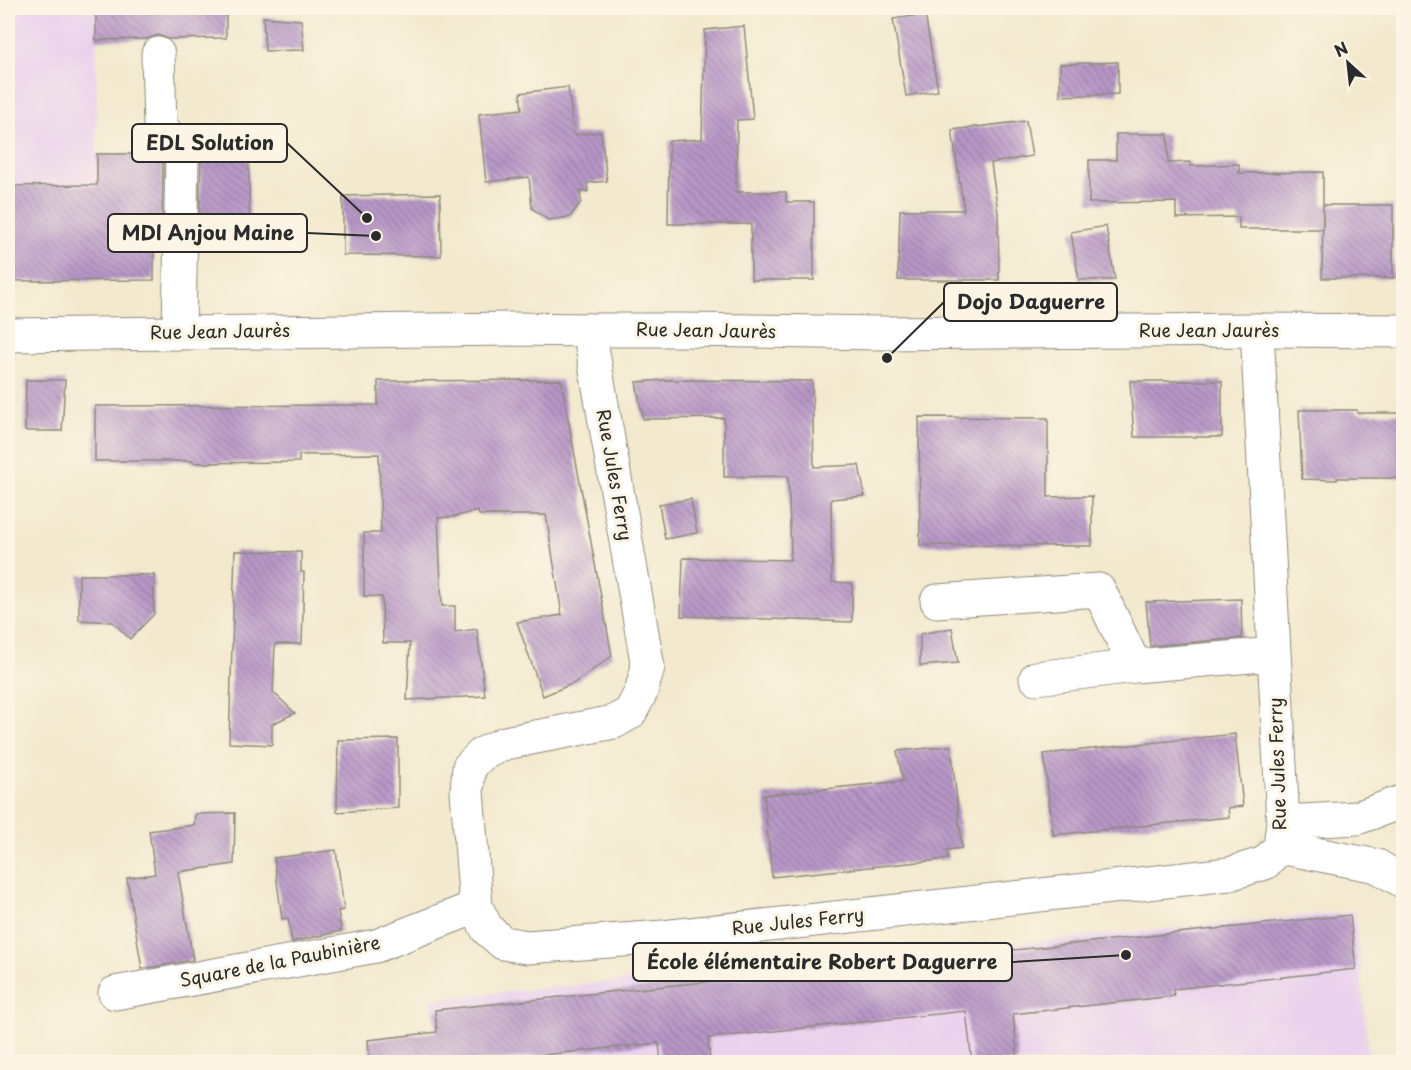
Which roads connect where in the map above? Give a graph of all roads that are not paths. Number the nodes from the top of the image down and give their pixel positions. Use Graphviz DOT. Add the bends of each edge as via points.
graph roads {
  1 [pos="158,54"];
  2 [pos="589,330"];
  3 [pos="1257,330"];
  4 [pos="1404,331"];
  5 [pos="179,333"];
  6 [pos="8,334"];
  7 [pos="937,601"];
  8 [pos="1274,654"];
  9 [pos="1135,666"];
  10 [pos="1036,678"];
  11 [pos="1404,801"];
  12 [pos="1281,834"];
  13 [pos="1404,882"];
  14 [pos="476,907"];
  15 [pos="115,993"];
  1 -- 5 [label="street" via="160,125 182,154"];
  2 -- 3 [label="street, Rue Jean Jaurès"];
  2 -- 5 [label="street, Rue Jean Jaurès"];
  2 -- 14 [label="street, Rue Jules Ferry" via="648,667 630,713 614,722 505,743 482,754 469,768 467,791"];
  3 -- 4 [label="street, Rue Jean Jaurès"];
  3 -- 8 [label="street, Rue Jules Ferry"];
  5 -- 6 [label="street, Rue Jean Jaurès"];
  7 -- 9 [label="street" via="1099,590"];
  8 -- 9 [label="street"];
  8 -- 12 [label="street, Rue Jules Ferry"];
  9 -- 10 [label="street"];
  11 -- 12 [label="street" via="1357,818"];
  12 -- 13 [label="street" via="1377,866"];
  12 -- 14 [label="street, Rue Jules Ferry" via="1265,863 1229,874 663,937 527,947 503,943 487,929"];
  14 -- 15 [label="street, Square de la Paubinière" via="376,946"];
}
